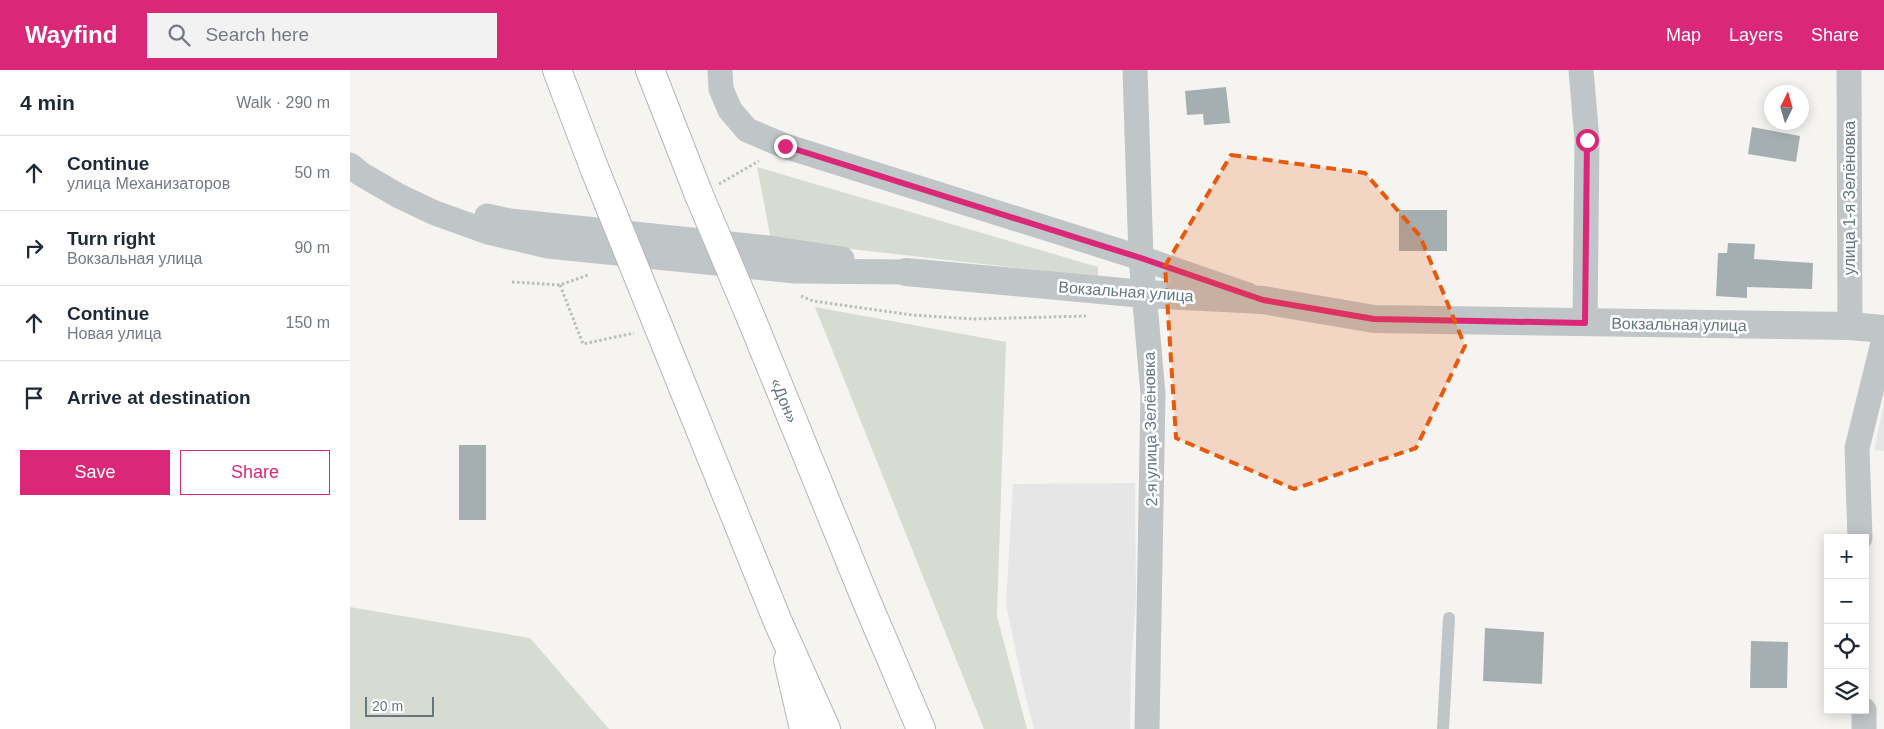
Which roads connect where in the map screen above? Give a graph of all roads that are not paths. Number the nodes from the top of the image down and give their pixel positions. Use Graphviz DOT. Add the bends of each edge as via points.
graph roads {
  1 [pos="557,70"];
  2 [pos="650,70"];
  3 [pos="720,70"];
  4 [pos="1135,70"];
  5 [pos="1581,70"];
  6 [pos="1849,70"];
  7 [pos="350,165"];
  8 [pos="1141,258"];
  9 [pos="906,272"];
  10 [pos="1144,294"];
  11 [pos="1263,300"];
  12 [pos="1585,323"];
  13 [pos="1850,326"];
  14 [pos="1884,329"];
  15 [pos="1884,339"];
  16 [pos="1860,534"];
  17 [pos="1449,618"];
  18 [pos="778,622"];
  19 [pos="1864,714"];
  20 [pos="804,729"];
  21 [pos="826,729"];
  22 [pos="921,729"];
  23 [pos="1147,729"];
  24 [pos="1443,729"];
  25 [pos="1864,729"];
  1 -- 18 [label="main road, bridge"];
  2 -- 22 [label="main road, «Дон», bridge"];
  3 -- 8 [label="street" via="721,89 730,110 747,130 785,146"];
  4 -- 8 [label="street, 2-я улица Зелёновка"];
  5 -- 12 [label="street" via="1587,140"];
  6 -- 13 [label="street, улица 1-я Зелёновка"];
  7 -- 9 [label="street" via="399,196 435,213 488,232 548,246 795,271"];
  8 -- 10 [label="street, 2-я улица Зелёновка"];
  8 -- 11 [label="street"];
  9 -- 10 [label="street, Вокзальная улица"];
  10 -- 11 [label="street, Вокзальная улица"];
  10 -- 23 [label="street, 2-я улица Зелёновка" via="1153,394"];
  11 -- 12 [label="street, Вокзальная улица" via="1374,319"];
  12 -- 13 [label="street, Вокзальная улица"];
  13 -- 14 [label="street, Вокзальная улица"];
  15 -- 16 [label="street" via="1858,448"];
  17 -- 24 [label="lane"];
  18 -- 20 [label="main road"];
  18 -- 21 [label="main road"];
  19 -- 25 [label="street"];
}
